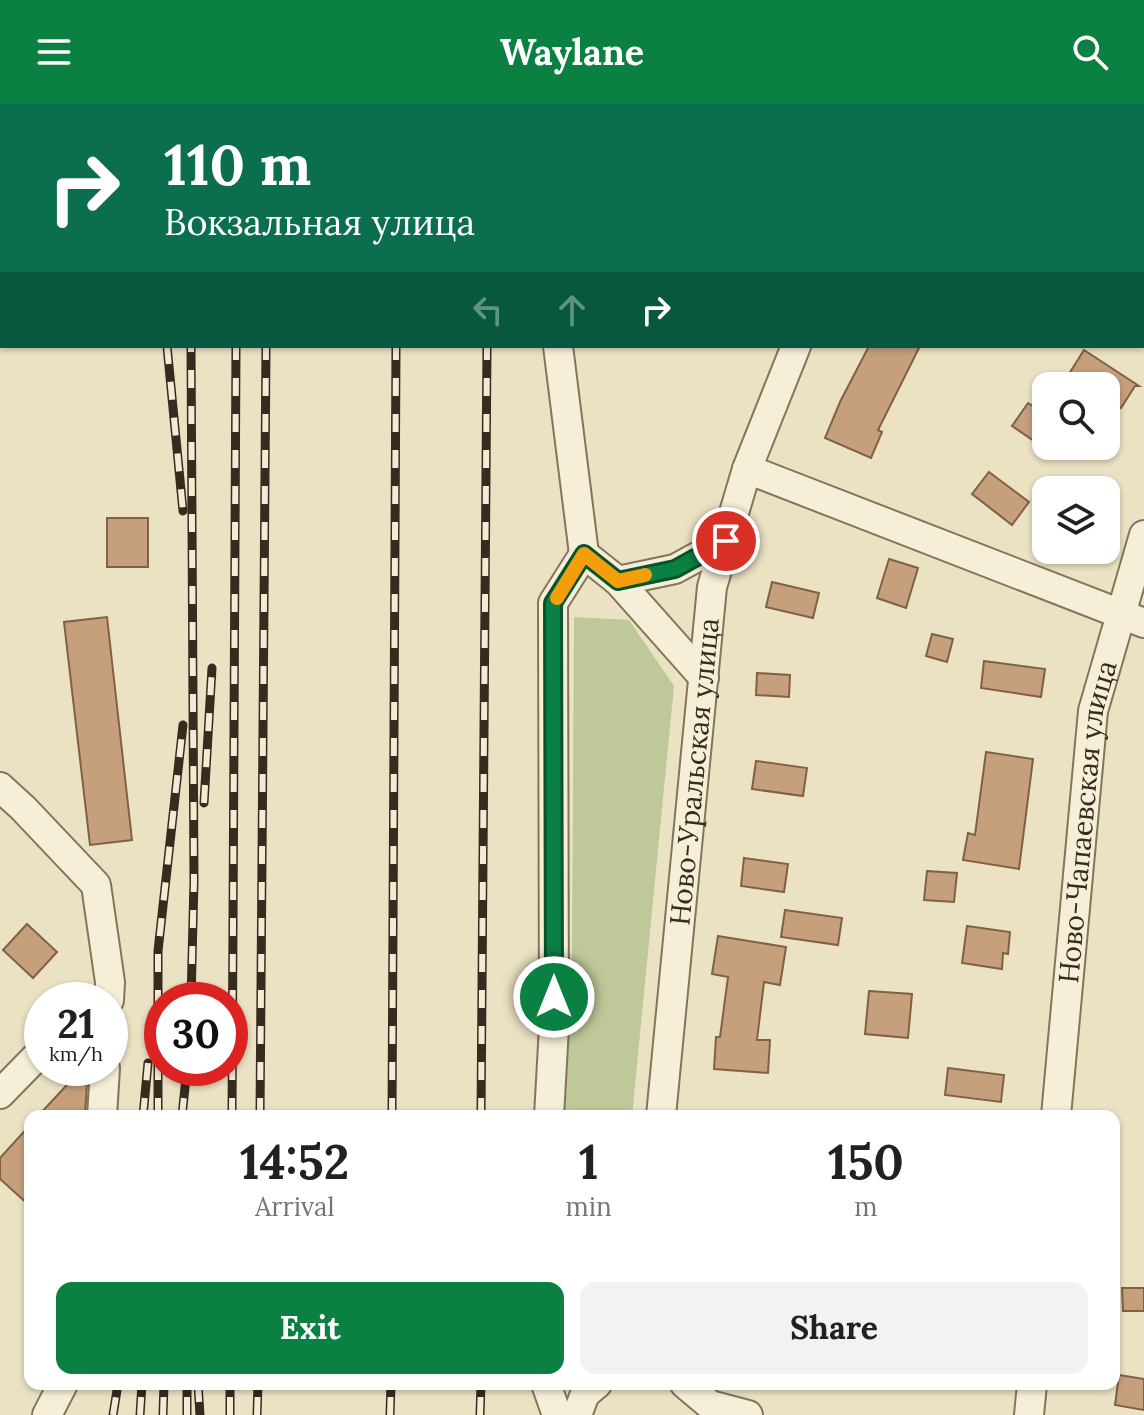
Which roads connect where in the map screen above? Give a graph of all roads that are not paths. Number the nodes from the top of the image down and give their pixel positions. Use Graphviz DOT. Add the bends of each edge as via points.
graph roads {
  1 [pos="558,348"];
  2 [pos="795,348"];
  3 [pos="747,469"];
  4 [pos="1144,535"];
  5 [pos="726,541"];
  6 [pos="584,554"];
  7 [pos="618,581"];
  8 [pos="1132,618"];
  9 [pos="704,678"];
  10 [pos="0,787"];
  11 [pos="103,982"];
  12 [pos="24,1069"];
  13 [pos="104,1086"];
  14 [pos="0,1094"];
  15 [pos="102,1110"];
  16 [pos="549,1110"];
  17 [pos="662,1110"];
  18 [pos="1057,1110"];
  19 [pos="60,1390"];
  20 [pos="548,1390"];
  21 [pos="590,1390"];
  22 [pos="692,1390"];
  23 [pos="1031,1390"];
  24 [pos="47,1415"];
  25 [pos="557,1415"];
  26 [pos="577,1415"];
  27 [pos="748,1415"];
  28 [pos="1029,1415"];
  1 -- 6 [label="street"];
  2 -- 3 [label="street, Ново-Уральская улица"];
  3 -- 5 [label="street, Ново-Уральская улица"];
  3 -- 8 [label="street"];
  4 -- 8 [label="street, Ново-Чапаевская улица"];
  5 -- 7 [label="street" via="675,569"];
  5 -- 9 [label="street, Ново-Уральская улица" via="712,587"];
  6 -- 7 [label="street"];
  6 -- 16 [label="street" via="553,603 554,1027"];
  7 -- 9 [label="street"];
  8 -- 18 [label="street, Ново-Чапаевская улица" via="1093,711"];
  9 -- 17 [label="street, Ново-Уральская улица"];
  10 -- 11 [label="street" via="96,885"];
  12 -- 14 [label="street"];
  13 -- 15 [label="street"];
  19 -- 24 [label="street"];
  20 -- 25 [label="street"];
  21 -- 26 [label="street"];
  22 -- 27 [label="street" via="710,1405"];
  23 -- 28 [label="street"];
}
